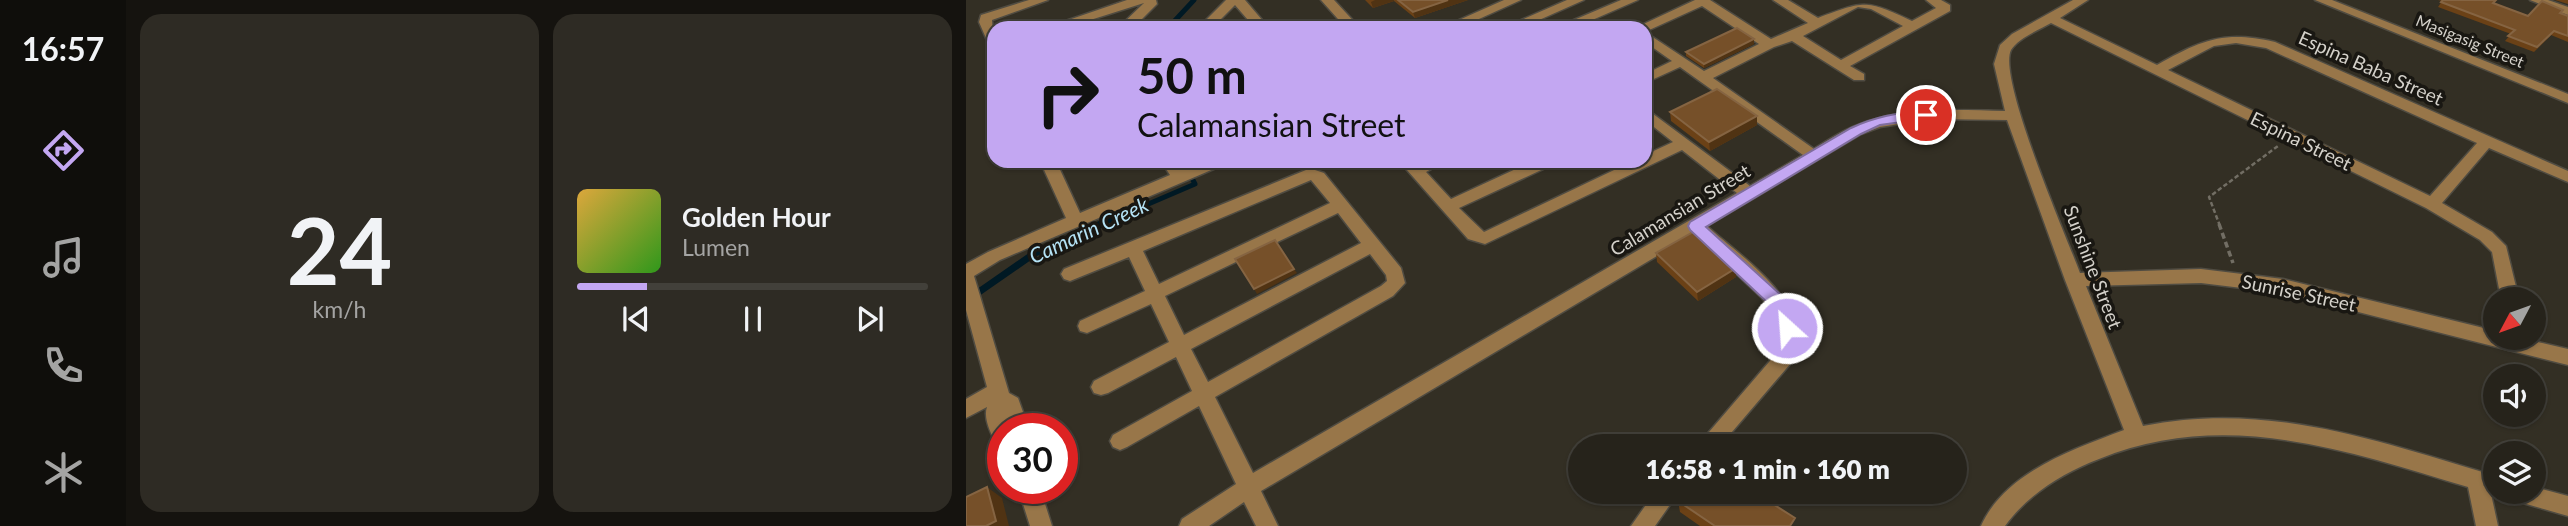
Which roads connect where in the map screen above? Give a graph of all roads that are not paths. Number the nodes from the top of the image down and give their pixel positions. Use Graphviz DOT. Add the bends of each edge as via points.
graph roads {
  1 [pos="1042,0"];
  2 [pos="1140,0"];
  3 [pos="1150,0"];
  4 [pos="1236,0"];
  5 [pos="1327,0"];
  6 [pos="1515,0"];
  7 [pos="1578,0"];
  8 [pos="1633,0"];
  9 [pos="1779,0"];
  10 [pos="1933,0"];
  11 [pos="2082,0"];
  12 [pos="2321,0"];
  13 [pos="2536,0"];
  14 [pos="1702,1"];
  15 [pos="1855,1"];
  16 [pos="1548,4"];
  17 [pos="2568,11"];
  18 [pos="2052,19"];
  19 [pos="1074,21"];
  20 [pos="1133,21"];
  21 [pos="1213,21"];
  22 [pos="1256,21"];
  23 [pos="1346,21"];
  24 [pos="1465,21"];
  25 [pos="1521,21"];
  26 [pos="1566,21"];
  27 [pos="1583,21"];
  28 [pos="1818,23"];
  29 [pos="1652,24"];
  30 [pos="987,26"];
  31 [pos="1913,26"];
  32 [pos="1793,36"];
  33 [pos="1652,41"];
  34 [pos="1769,44"];
  35 [pos="1683,61"];
  36 [pos="1841,65"];
  37 [pos="2156,71"];
  38 [pos="1652,76"];
  39 [pos="1704,77"];
  40 [pos="1859,77"];
  41 [pos="2568,99"];
  42 [pos="2013,116"];
  43 [pos="1652,118"];
  44 [pos="2487,141"];
  45 [pos="1684,143"];
  46 [pos="1813,155"];
  47 [pos="1652,158"];
  48 [pos="1051,168"];
  49 [pos="1179,168"];
  50 [pos="1201,168"];
  51 [pos="1413,168"];
  52 [pos="1531,168"];
  53 [pos="1632,168"];
  54 [pos="1187,174"];
  55 [pos="2568,177"];
  56 [pos="1749,194"];
  57 [pos="2432,204"];
  58 [pos="1341,205"];
  59 [pos="1448,207"];
  60 [pos="1076,221"];
  61 [pos="1696,226"];
  62 [pos="1372,245"];
  63 [pos="1133,248"];
  64 [pos="966,272"];
  65 [pos="1070,274"];
  66 [pos="2074,280"];
  67 [pos="2508,287"];
  68 [pos="969,290"];
  69 [pos="1155,293"];
  70 [pos="1087,326"];
  71 [pos="2483,333"];
  72 [pos="1180,345"];
  73 [pos="2545,350"];
  74 [pos="2568,357"];
  75 [pos="1101,387"];
  76 [pos="999,394"];
  77 [pos="1203,394"];
  78 [pos="966,409"];
  79 [pos="995,413"];
  80 [pos="1014,413"];
  81 [pos="2136,433"];
  82 [pos="1718,434"];
  83 [pos="1119,441"];
  84 [pos="2483,482"];
  85 [pos="1249,487"];
  86 [pos="2546,500"];
  87 [pos="1033,504"];
  88 [pos="1659,504"];
  89 [pos="2486,504"];
  90 [pos="2568,506"];
  91 [pos="1041,526"];
  92 [pos="1190,526"];
  93 [pos="1267,526"];
  94 [pos="1642,526"];
  95 [pos="1992,526"];
  96 [pos="2487,526"];
  1 -- 30 [label="street" via="986,18"];
  2 -- 19 [label="street"];
  3 -- 20 [label="street"];
  4 -- 21 [label="street"];
  4 -- 22 [label="street"];
  5 -- 23 [label="street"];
  6 -- 24 [label="street"];
  7 -- 16 [label="street"];
  8 -- 27 [label="street"];
  9 -- 28 [label="street"];
  10 -- 31 [label="street" via="1945,8"];
  11 -- 18 [label="street"];
  12 -- 41 [label="street, Masigasig Street"];
  13 -- 17 [label="street"];
  14 -- 29 [label="street"];
  14 -- 34 [label="street"];
  15 -- 28 [label="street"];
  15 -- 31 [label="street"];
  16 -- 25 [label="street"];
  16 -- 26 [label="street"];
  18 -- 37 [label="street, Espina Street"];
  18 -- 42 [label="street" via="2005,48 2001,64"];
  28 -- 32 [label="street"];
  31 -- 36 [label="street"];
  32 -- 34 [label="street"];
  32 -- 36 [label="street"];
  33 -- 35 [label="street"];
  34 -- 39 [label="street"];
  35 -- 38 [label="street"];
  35 -- 39 [label="street"];
  36 -- 40 [label="street"];
  37 -- 44 [label="street, Espina Baba Street" via="2211,40 2249,40 2270,45"];
  37 -- 57 [label="street, Espina Street"];
  39 -- 46 [label="street"];
  42 -- 46 [label="street, Calamansian Street" via="1902,116 1876,122"];
  42 -- 66 [label="street, Sunshine Street"];
  43 -- 45 [label="street"];
  44 -- 55 [label="street, Espina Baba Street"];
  44 -- 57 [label="street"];
  45 -- 47 [label="street"];
  45 -- 56 [label="street"];
  46 -- 56 [label="street, Calamansian Street"];
  48 -- 60 [label="street"];
  49 -- 54 [label="street"];
  50 -- 54 [label="street"];
  51 -- 59 [label="street"];
  52 -- 59 [label="street"];
  53 -- 59 [label="street" via="1485,238 1474,235"];
  54 -- 60 [label="street"];
  56 -- 61 [label="street, Calamansian Street"];
  57 -- 67 [label="street, Espina Street" via="2486,236 2500,250"];
  58 -- 62 [label="street"];
  58 -- 63 [label="street" via="1312,174"];
  58 -- 69 [label="street"];
  60 -- 64 [label="street"];
  61 -- 82 [label="street" via="1775,299 1787,335 1784,358 1776,370"];
  61 -- 85 [label="street, Calamansian Street"];
  62 -- 72 [label="street"];
  62 -- 77 [label="street" via="1395,273 1396,283"];
  63 -- 65 [label="street"];
  63 -- 69 [label="street"];
  66 -- 71 [label="street, Sunrise Street" via="2201,275 2238,279"];
  66 -- 81 [label="street, Sunshine Street"];
  68 -- 76 [label="street"];
  69 -- 70 [label="street"];
  69 -- 72 [label="street"];
  72 -- 75 [label="street"];
  72 -- 77 [label="street"];
  73 -- 74 [label="street, Sunrise Street"];
  76 -- 78 [label="street"];
  76 -- 79 [label="street"];
  76 -- 80 [label="street"];
  77 -- 83 [label="street"];
  77 -- 85 [label="street"];
  81 -- 84 [label="street" via="2216,424 2255,425 2329,438"];
  81 -- 95 [label="street" via="2037,478 2003,509"];
  85 -- 92 [label="street, Calamansian Street"];
  85 -- 93 [label="street"];
  86 -- 90 [label="street"];
  87 -- 91 [label="street"];
  88 -- 94 [label="street"];
  89 -- 96 [label="street"];
}
